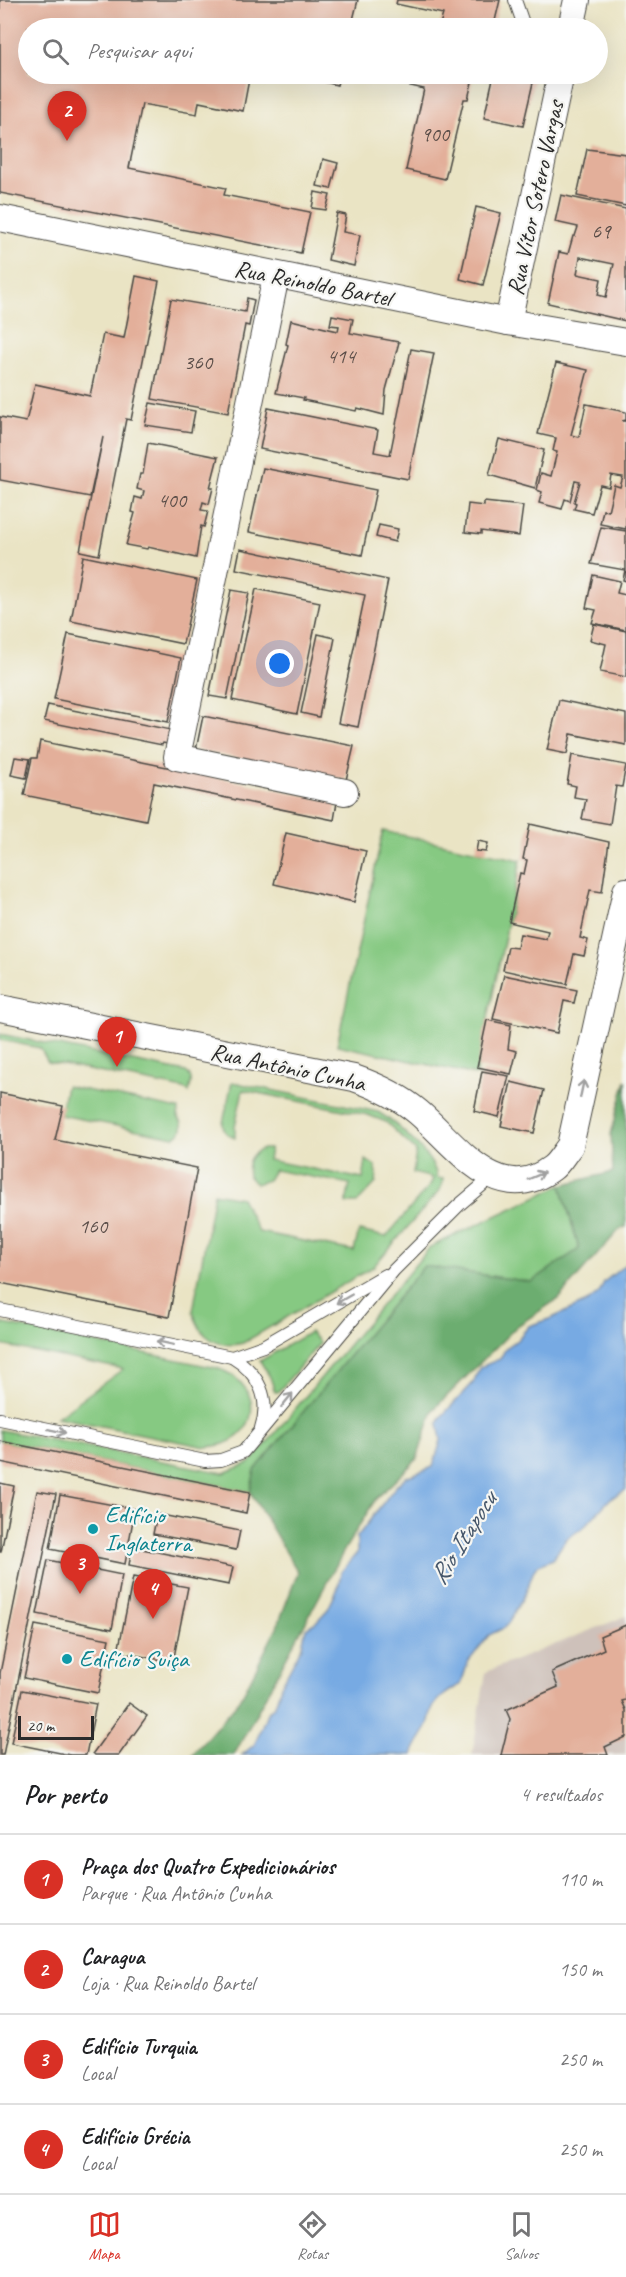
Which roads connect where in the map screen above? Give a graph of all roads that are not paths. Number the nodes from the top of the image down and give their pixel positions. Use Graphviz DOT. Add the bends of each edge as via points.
graph roads {
  1 [pos="515,0"];
  2 [pos="577,0"];
  3 [pos="521,18"];
  4 [pos="573,18"];
  5 [pos="559,84"];
  6 [pos="0,218"];
  7 [pos="276,276"];
  8 [pos="508,322"];
  9 [pos="626,342"];
  10 [pos="345,792"];
  11 [pos="626,891"];
  12 [pos="0,1008"];
  13 [pos="492,1177"];
  14 [pos="394,1269"];
  15 [pos="0,1310"];
  16 [pos="232,1357"];
  17 [pos="0,1419"];
  18 [pos="258,1435"];
  1 -- 3 [label="lane"];
  2 -- 4 [label="street"];
  5 -- 8 [label="street, Rua Vítor Sotero Vargas"];
  6 -- 7 [label="street, Rua Reinoldo Bartel"];
  7 -- 8 [label="street, Rua Reinoldo Bartel"];
  7 -- 10 [label="street" via="177,757"];
  8 -- 9 [label="street, Rua Reinoldo Bartel"];
  13 -- 11 [label="street, one-way" via="518,1181 534,1178 554,1167 570,1146"];
  12 -- 13 [label="street, Rua Antônio Cunha" via="354,1078 396,1096"];
  13 -- 14 [label="lane"];
  14 -- 16 [label="lane, one-way" via="263,1346"];
  18 -- 14 [label="lane, one-way"];
  16 -- 15 [label="lane, one-way"];
  16 -- 18 [label="lane" via="255,1375 264,1395 265,1416"];
  17 -- 18 [label="lane, one-way" via="205,1461 243,1452"];
}
